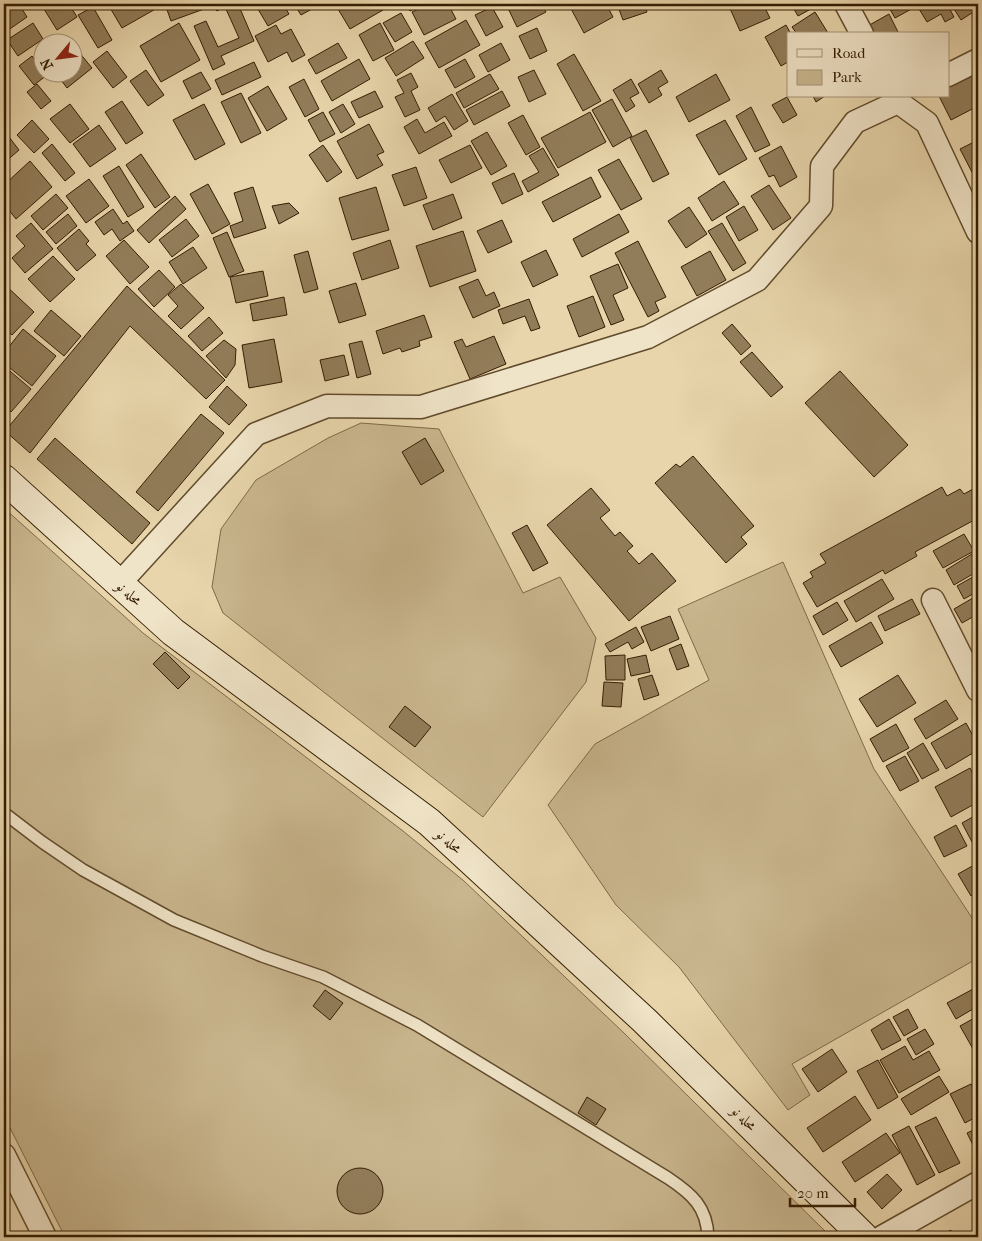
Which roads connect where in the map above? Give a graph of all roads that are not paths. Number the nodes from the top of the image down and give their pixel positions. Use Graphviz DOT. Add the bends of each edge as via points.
graph roads {
  1 [pos="846,4"];
  2 [pos="861,32"];
  3 [pos="978,60"];
  4 [pos="950,75"];
  5 [pos="901,98"];
  6 [pos="978,232"];
  7 [pos="4,479"];
  8 [pos="119,584"];
  9 [pos="933,600"];
  10 [pos="978,690"];
  11 [pos="4,813"];
  12 [pos="4,1155"];
  13 [pos="978,1183"];
  14 [pos="45,1237"];
  15 [pos="708,1237"];
  16 [pos="864,1237"];
  17 [pos="882,1237"];
  1 -- 2 [label="street"];
  3 -- 4 [label="street"];
  5 -- 6 [label="street" via="927,123"];
  5 -- 8 [label="street" via="855,122 822,166 820,206 757,280 648,337 421,407 327,406 256,434"];
  7 -- 8 [label="street, محله نو"];
  8 -- 16 [label="street, محله نو" via="173,632 429,822 646,1021"];
  9 -- 10 [label="street"];
  11 -- 15 [label="lane" via="83,870 127,896 174,920 323,977 417,1025 689,1192 702,1209"];
  12 -- 14 [label="street"];
  13 -- 17 [label="street"];
}
